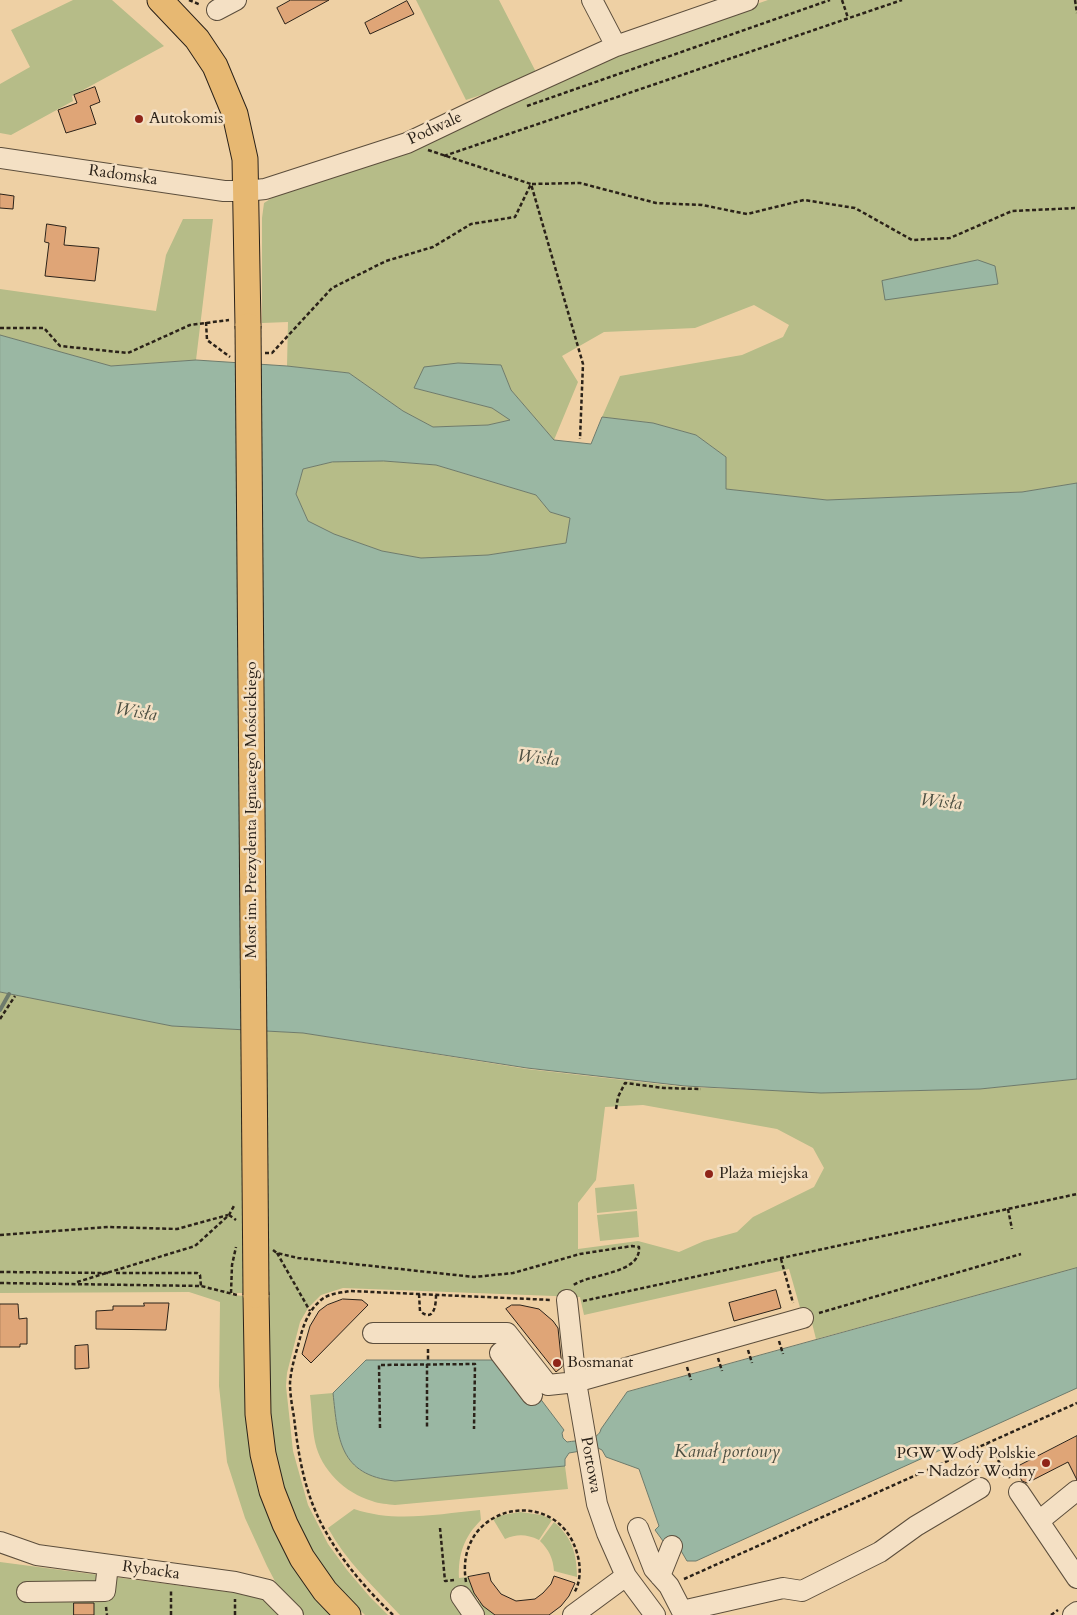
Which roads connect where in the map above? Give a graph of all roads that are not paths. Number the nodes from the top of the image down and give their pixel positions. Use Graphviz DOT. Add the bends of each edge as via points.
graph roads {
  1 [pos="160,0"];
  2 [pos="236,0"];
  3 [pos="592,0"];
  4 [pos="737,2"];
  5 [pos="217,10"];
  6 [pos="616,46"];
  7 [pos="0,158"];
  8 [pos="246,191"];
  9 [pos="567,1300"];
  10 [pos="800,1319"];
  11 [pos="372,1333"];
  12 [pos="514,1342"];
  13 [pos="576,1382"];
  14 [pos="532,1395"];
  15 [pos="980,1488"];
  16 [pos="1076,1491"];
  17 [pos="1020,1492"];
  18 [pos="1039,1521"];
  19 [pos="638,1528"];
  20 [pos="0,1542"];
  21 [pos="672,1546"];
  22 [pos="108,1565"];
  23 [pos="626,1576"];
  24 [pos="1077,1578"];
  25 [pos="665,1581"];
  26 [pos="463,1588"];
  27 [pos="27,1592"];
  28 [pos="573,1605"];
  29 [pos="1077,1612"];
  30 [pos="683,1613"];
  31 [pos="293,1615"];
  32 [pos="348,1615"];
  33 [pos="474,1615"];
  34 [pos="655,1615"];
  35 [pos="1073,1615"];
  1 -- 8 [label="main road" via="197,39 226,90 240,135"];
  2 -- 5 [label="street"];
  3 -- 6 [label="street"];
  4 -- 6 [label="street, Podwale"];
  6 -- 8 [label="street, Podwale" via="407,143 265,189"];
  7 -- 8 [label="street, Radomska" via="224,191"];
  8 -- 32 [label="main road, Most im. Prezydenta Ignacego Mościckiego, bridge" via="239,323 240,1295 263,1454 272,1491 302,1558 325,1591"];
  9 -- 13 [label="street, Portowa"];
  10 -- 13 [label="street"];
  11 -- 12 [label="street" via="507,1333"];
  12 -- 13 [label="street" via="548,1385"];
  12 -- 14 [label="street" via="500,1353"];
  13 -- 23 [label="street, Portowa" via="597,1504"];
  15 -- 30 [label="street" via="880,1552 802,1591 783,1588"];
  16 -- 18 [label="street"];
  17 -- 18 [label="street"];
  18 -- 24 [label="street"];
  19 -- 25 [label="street" via="654,1569"];
  20 -- 22 [label="street, Rybacka" via="37,1555"];
  21 -- 25 [label="street"];
  22 -- 27 [label="street" via="105,1591"];
  22 -- 31 [label="street, Rybacka" via="235,1582 268,1590"];
  23 -- 28 [label="street"];
  23 -- 34 [label="street, Portowa"];
  25 -- 30 [label="street"];
  26 -- 33 [label="street"];
  29 -- 35 [label="street"];
}
